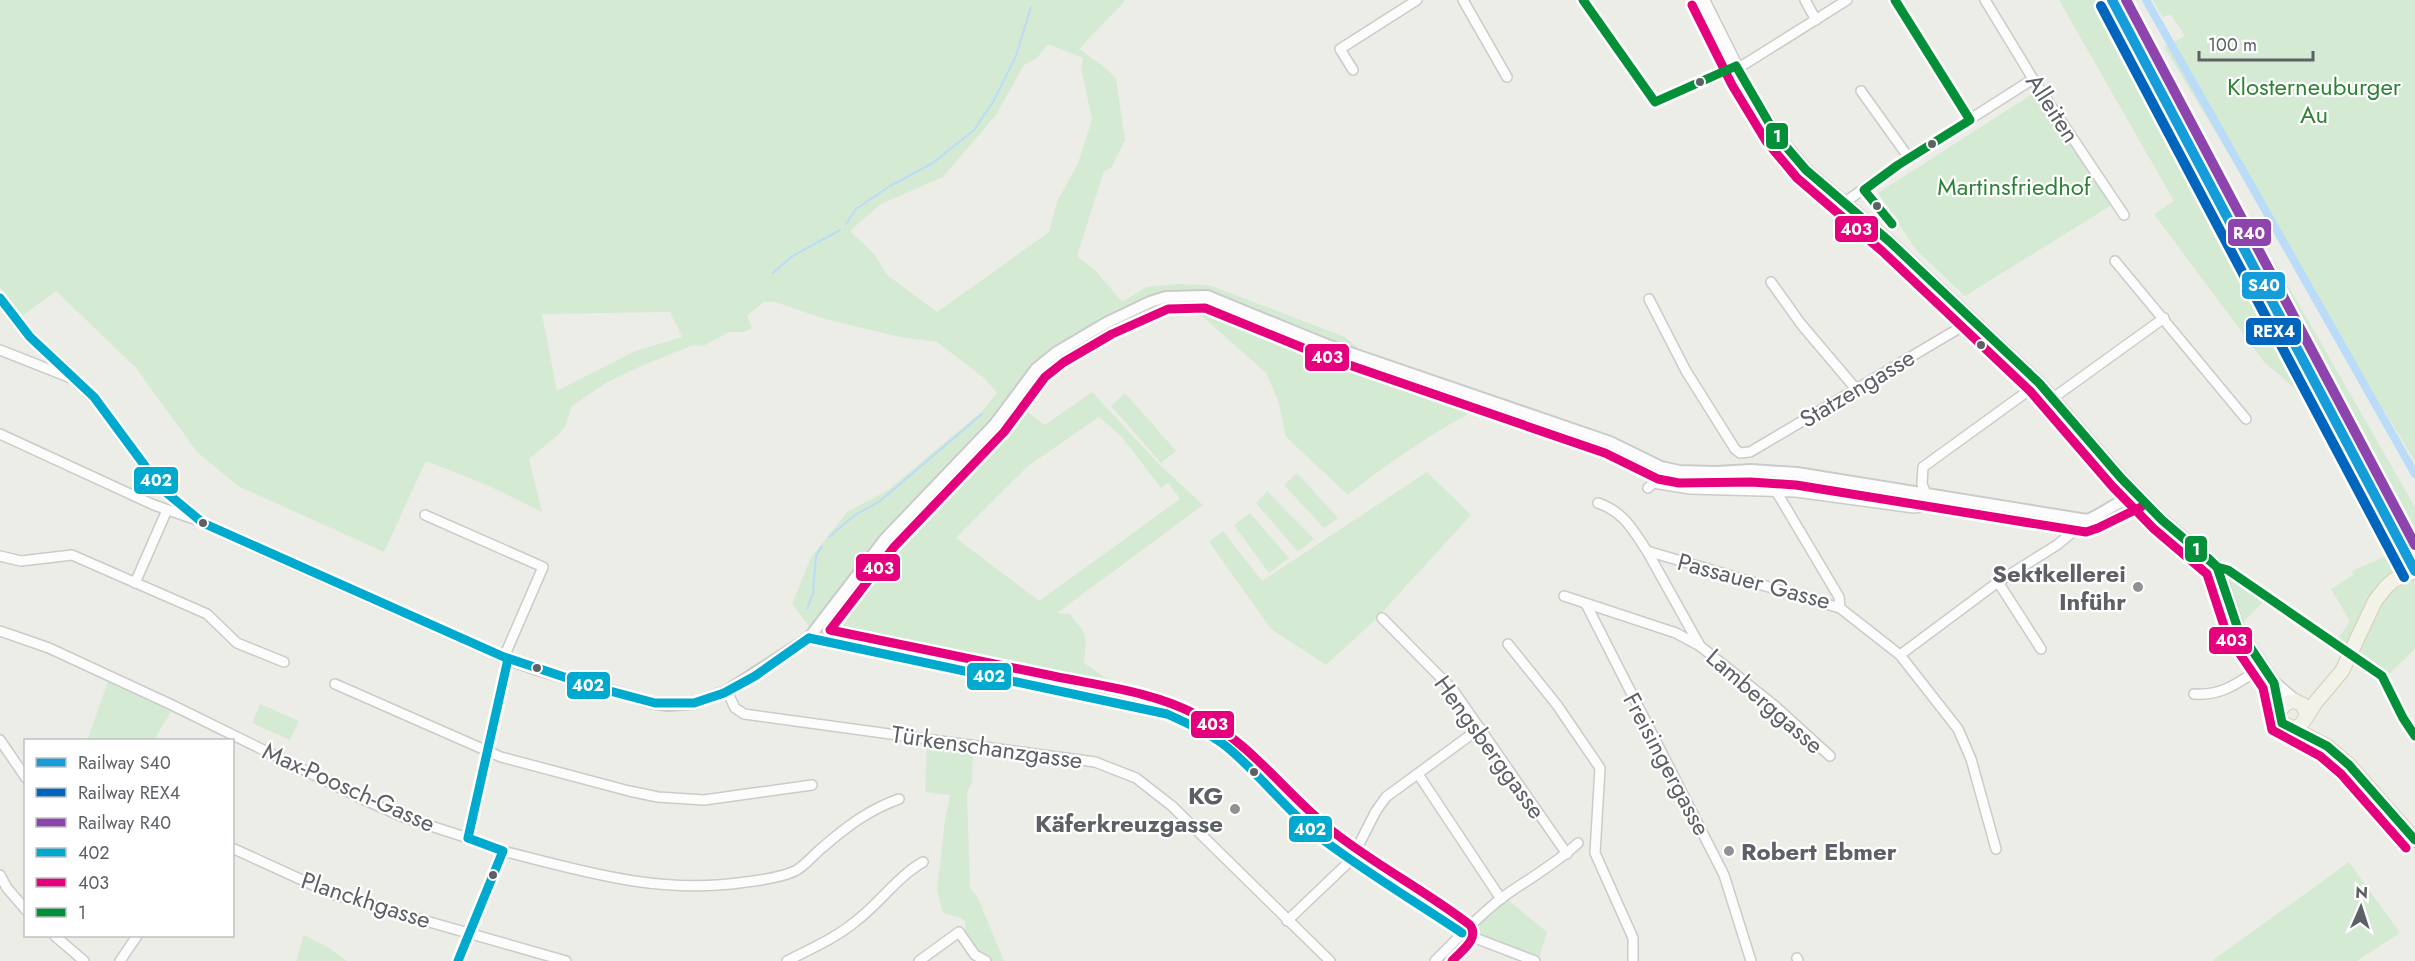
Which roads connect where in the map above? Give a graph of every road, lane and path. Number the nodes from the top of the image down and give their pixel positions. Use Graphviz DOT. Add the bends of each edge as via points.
graph roads {
  1 [pos="1417,0"];
  2 [pos="1463,0"];
  3 [pos="1583,0"];
  4 [pos="1704,0"];
  5 [pos="1805,0"];
  6 [pos="1847,0"];
  7 [pos="1895,0"];
  8 [pos="1985,0"];
  9 [pos="1816,20"];
  10 [pos="1736,66"];
  11 [pos="1353,70"];
  12 [pos="1507,77"];
  13 [pos="2033,79"];
  14 [pos="1861,91"];
  15 [pos="1970,120"];
  16 [pos="1909,158"];
  17 [pos="1845,202"];
  18 [pos="2124,215"];
  19 [pos="2115,261"];
  20 [pos="1771,282"];
  21 [pos="0,297"];
  22 [pos="1648,299"];
  23 [pos="2164,318"];
  24 [pos="1973,320"];
  25 [pos="38,346"];
  26 [pos="0,350"];
  27 [pos="30,362"];
  28 [pos="79,381"];
  29 [pos="2039,383"];
  30 [pos="1856,388"];
  31 [pos="2052,399"];
  32 [pos="2246,419"];
  33 [pos="0,434"];
  34 [pos="1648,488"];
  35 [pos="162,489"];
  36 [pos="1776,491"];
  37 [pos="1926,494"];
  38 [pos="2138,495"];
  39 [pos="1961,500"];
  40 [pos="1598,503"];
  41 [pos="154,505"];
  42 [pos="166,510"];
  43 [pos="425,515"];
  44 [pos="2087,520"];
  45 [pos="202,522"];
  46 [pos="1647,552"];
  47 [pos="0,556"];
  48 [pos="2217,567"];
  49 [pos="2415,571"];
  50 [pos="1998,582"];
  51 [pos="135,583"];
  52 [pos="1564,596"];
  53 [pos="1586,604"];
  54 [pos="1839,608"];
  55 [pos="1382,618"];
  56 [pos="0,631"];
  57 [pos="809,638"];
  58 [pos="1508,644"];
  59 [pos="1701,645"];
  60 [pos="2041,649"];
  61 [pos="1900,655"];
  62 [pos="506,658"];
  63 [pos="284,662"];
  64 [pos="2263,667"];
  65 [pos="2274,683"];
  66 [pos="2330,683"];
  67 [pos="335,684"];
  68 [pos="727,692"];
  69 [pos="2194,694"];
  70 [pos="2297,702"];
  71 [pos="2280,713"];
  72 [pos="2306,718"];
  73 [pos="1480,728"];
  74 [pos="2293,728"];
  75 [pos="2415,736"];
  76 [pos="0,740"];
  77 [pos="2327,746"];
  78 [pos="488,752"];
  79 [pos="1830,756"];
  80 [pos="1418,774"];
  81 [pos="24,775"];
  82 [pos="812,785"];
  83 [pos="899,799"];
  84 [pos="468,838"];
  85 [pos="2415,840"];
  86 [pos="1578,843"];
  87 [pos="234,849"];
  88 [pos="1996,849"];
  89 [pos="503,850"];
  90 [pos="1567,854"];
  91 [pos="1352,860"];
  92 [pos="923,862"];
  93 [pos="0,874"];
  94 [pos="1501,899"];
  95 [pos="24,908"];
  96 [pos="1287,921"];
  97 [pos="468,933"];
  98 [pos="1462,933"];
  99 [pos="56,937"];
  100 [pos="136,937"];
  101 [pos="84,961"];
  102 [pos="120,961"];
  103 [pos="458,961"];
  104 [pos="566,961"];
  105 [pos="787,961"];
  106 [pos="919,961"];
  107 [pos="986,961"];
  108 [pos="1330,961"];
  109 [pos="1435,961"];
  110 [pos="1535,961"];
  111 [pos="1633,961"];
  112 [pos="1751,961"];
  1 -- 11 [label="street" via="1340,49"];
  2 -- 12 [label="street"];
  3 -- 10 [label="street" via="1655,102"];
  4 -- 10 [label="main road"];
  5 -- 9 [label="street"];
  6 -- 9 [label="street"];
  7 -- 15 [label="street"];
  8 -- 13 [label="street, Alleiten"];
  9 -- 10 [label="street"];
  10 -- 17 [label="main road" via="1776,135 1806,170"];
  13 -- 15 [label="street"];
  13 -- 18 [label="street, Alleiten"];
  14 -- 16 [label="street"];
  15 -- 16 [label="street"];
  16 -- 17 [label="street"];
  17 -- 24 [label="main road"];
  19 -- 23 [label="street"];
  20 -- 30 [label="street"];
  21 -- 25 [label="street"];
  22 -- 30 [label="street, Statzengasse" via="1686,371 1740,453 1750,452"];
  23 -- 31 [label="street"];
  23 -- 32 [label="street"];
  24 -- 29 [label="main road"];
  24 -- 30 [label="street, Statzengasse"];
  25 -- 27 [label="street"];
  25 -- 28 [label="street"];
  26 -- 27 [label="street"];
  27 -- 28 [label="street"];
  28 -- 35 [label="street"];
  29 -- 31 [label="main road"];
  29 -- 37 [label="street" via="1923,467"];
  31 -- 38 [label="main road"];
  33 -- 41 [label="street"];
  34 -- 36 [label="street" via="1653,483 1690,489"];
  35 -- 41 [label="street"];
  35 -- 45 [label="street"];
  36 -- 39 [label="street" via="1914,508"];
  36 -- 54 [label="street, Passauer Gasse" via="1839,597"];
  37 -- 39 [label="street"];
  37 -- 57 [label="street" via="1797,473 1679,471 1661,467 1610,442 1328,345 1207,296 1166,297 1106,323 1058,352 1029,376 995,424 885,539"];
  38 -- 44 [label="street"];
  38 -- 48 [label="main road"];
  39 -- 44 [label="street"];
  40 -- 46 [label="street, Passauer Gasse" via="1627,520"];
  41 -- 42 [label="street"];
  42 -- 45 [label="street"];
  42 -- 51 [label="street"];
  43 -- 62 [label="street" via="543,567"];
  44 -- 50 [label="street" via="2057,545"];
  45 -- 62 [label="street"];
  46 -- 54 [label="street, Passauer Gasse"];
  46 -- 59 [label="street, Passauer Gasse"];
  47 -- 51 [label="street" via="21,561 72,555"];
  48 -- 64 [label="main road" via="2238,629"];
  48 -- 75 [label="street" via="2228,570 2382,676"];
  49 -- 66 [label="main road, bridge" via="2386,586 2342,671"];
  50 -- 60 [label="street"];
  50 -- 61 [label="street"];
  51 -- 63 [label="street" via="207,614 237,643"];
  52 -- 53 [label="street"];
  53 -- 59 [label="street"];
  53 -- 112 [label="street, Freisingergasse" via="1724,874"];
  54 -- 61 [label="street"];
  55 -- 73 [label="street, Hengsberggasse" via="1453,690"];
  56 -- 84 [label="street, Max-Poosch-Gasse" via="75,660 403,817"];
  57 -- 68 [label="street"];
  57 -- 91 [label="street" via="1167,714 1225,746 1297,818"];
  58 -- 111 [label="street" via="1557,705 1600,768 1595,853 1630,930"];
  59 -- 79 [label="street, Lamberggasse"];
  61 -- 88 [label="street" via="1966,744"];
  62 -- 68 [label="street" via="653,703 695,703"];
  62 -- 78 [label="street"];
  64 -- 65 [label="main road"];
  64 -- 69 [label="street" via="2224,691"];
  65 -- 70 [label="main road"];
  65 -- 71 [label="main road"];
  66 -- 70 [label="main road"];
  66 -- 72 [label="main road"];
  67 -- 78 [label="street"];
  68 -- 96 [label="street, Türkenschanzgasse" via="735,708 744,714 1095,762 1136,778 1172,806"];
  70 -- 71 [label="main road" via="2285,704"];
  70 -- 72 [label="main road" via="2305,709"];
  71 -- 74 [label="main road" via="2282,723"];
  72 -- 74 [label="main road"];
  72 -- 77 [label="main road"];
  73 -- 80 [label="street"];
  73 -- 90 [label="street, Hengsberggasse"];
  74 -- 77 [label="main road"];
  76 -- 81 [label="street"];
  77 -- 85 [label="main road" via="2349,765"];
  78 -- 82 [label="street" via="658,797 723,799"];
  78 -- 84 [label="street"];
  80 -- 91 [label="street" via="1386,797"];
  80 -- 94 [label="street"];
  83 -- 89 [label="street, Max-Poosch-Gasse" via="877,807 843,829 795,870 762,880 712,887 616,879"];
  84 -- 89 [label="street, Max-Poosch-Gasse"];
  86 -- 90 [label="street"];
  87 -- 97 [label="street, Planckhgasse" via="335,895"];
  89 -- 97 [label="street"];
  90 -- 94 [label="street"];
  91 -- 96 [label="street"];
  91 -- 98 [label="street"];
  92 -- 105 [label="street" via="857,921"];
  93 -- 95 [label="street"];
  94 -- 98 [label="street"];
  96 -- 108 [label="street, Türkenschanzgasse"];
  97 -- 103 [label="street"];
  97 -- 104 [label="street, Planckhgasse"];
  98 -- 109 [label="street"];
  98 -- 110 [label="street"];
  99 -- 101 [label="street"];
  100 -- 102 [label="street"];
  106 -- 107 [label="street" via="959,932 975,955"];
}
